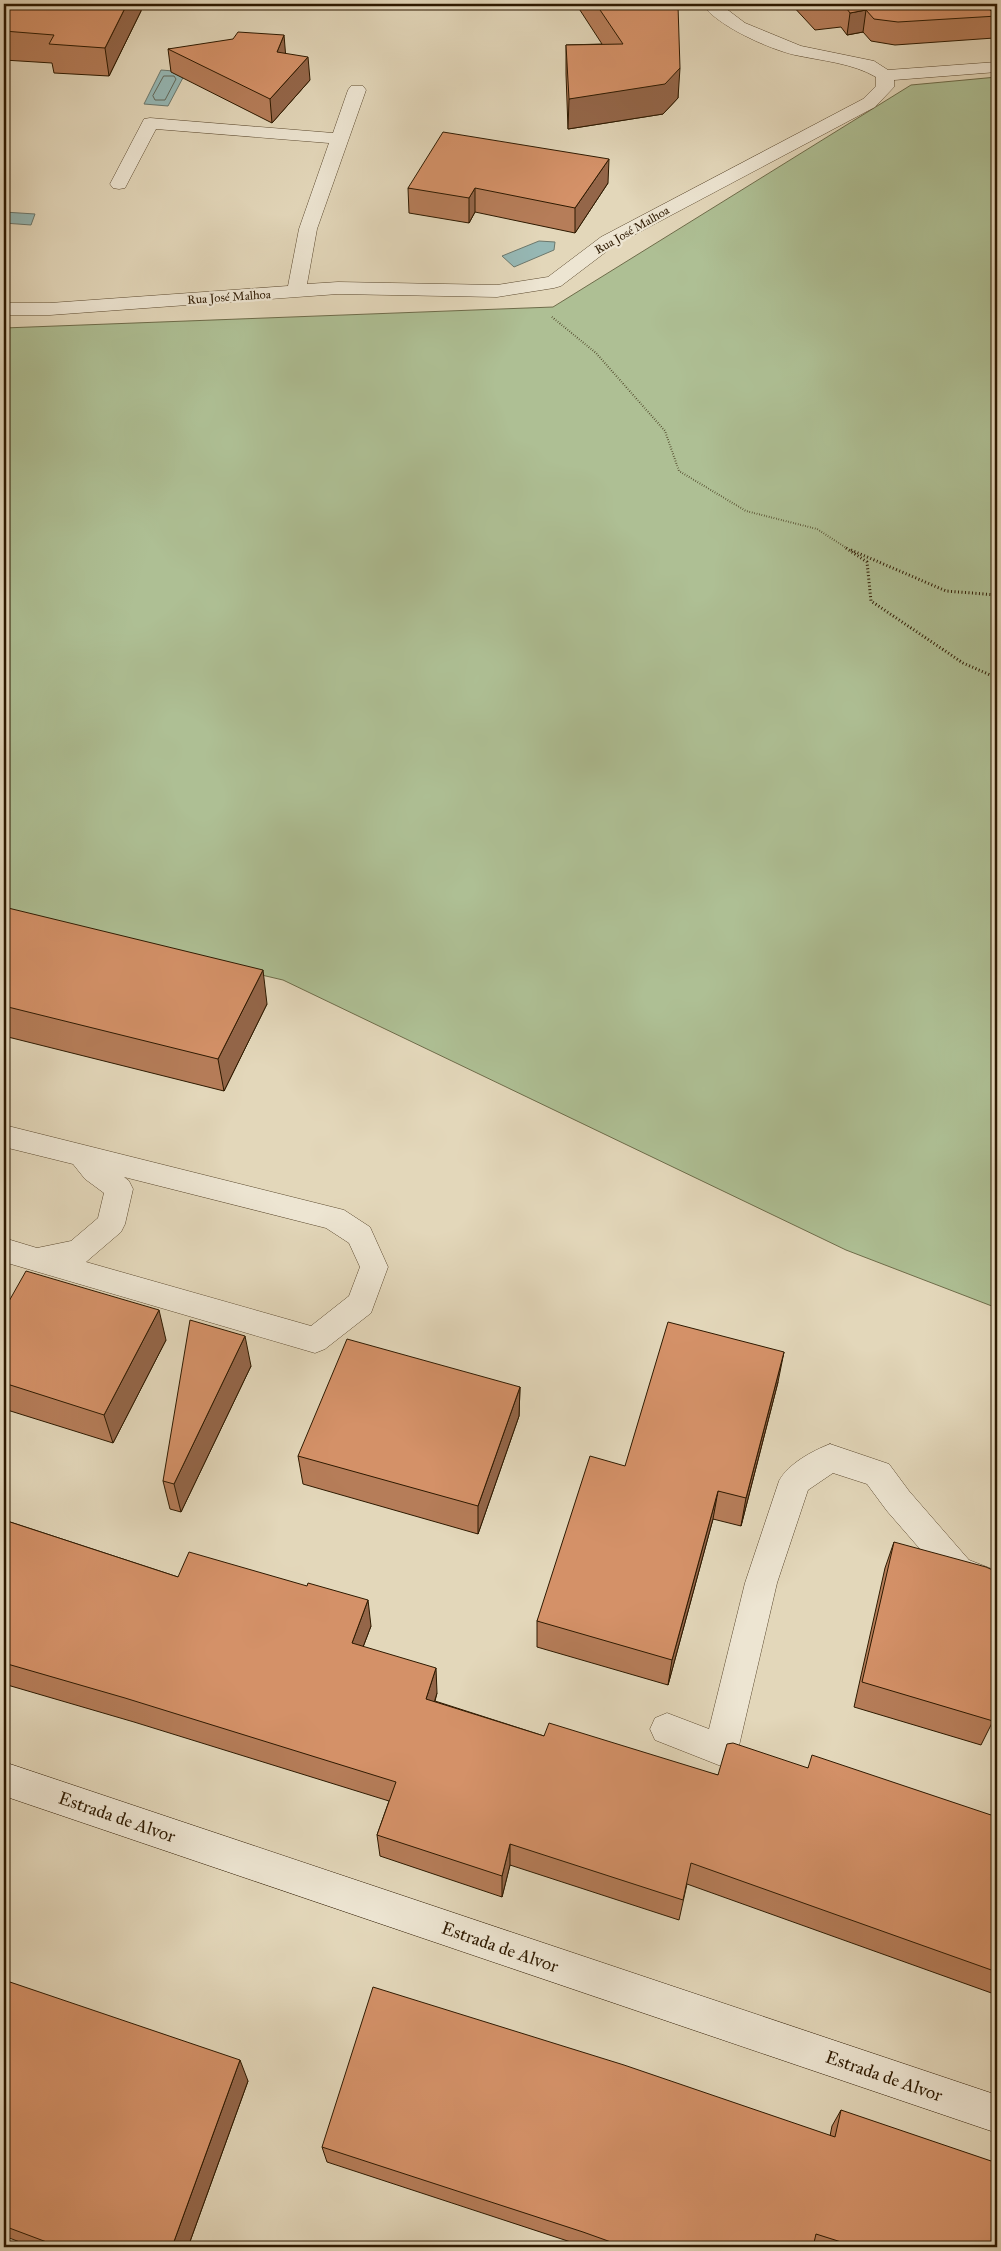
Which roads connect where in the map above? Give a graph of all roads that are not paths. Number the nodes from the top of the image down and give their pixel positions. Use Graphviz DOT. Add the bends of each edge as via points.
graph roads {
  1 [pos="710,4"];
  2 [pos="997,67"];
  3 [pos="885,76"];
  4 [pos="357,90"];
  5 [pos="340,139"];
  6 [pos="119,184"];
  7 [pos="296,292"];
  8 [pos="4,310"];
  9 [pos="4,1136"];
  10 [pos="82,1156"];
  11 [pos="4,1250"];
  12 [pos="35,1259"];
  13 [pos="997,1586"];
  14 [pos="667,1730"];
  15 [pos="4,1779"];
  16 [pos="997,2114"];
  1 -- 3 [label="street" via="739,27 796,50 868,65"];
  2 -- 3 [label="street"];
  3 -- 7 [label="street, Rua José Malhoa" via="885,87 869,102 608,241 554,282 498,291 338,288"];
  4 -- 5 [label="street"];
  5 -- 6 [label="street" via="150,123"];
  5 -- 7 [label="street" via="308,229"];
  7 -- 8 [label="street, Rua José Malhoa"];
  9 -- 10 [label="street"];
  10 -- 12 [label="street" via="118,1189 111,1224 80,1252"];
  10 -- 12 [label="street" via="334,1218 360,1235 374,1267 361,1304 315,1340"];
  11 -- 12 [label="street"];
  13 -- 14 [label="street" via="958,1570 878,1474 830,1458 795,1481 761,1583 721,1750"];
  15 -- 16 [label="street, Estrada de Alvor"];
}
